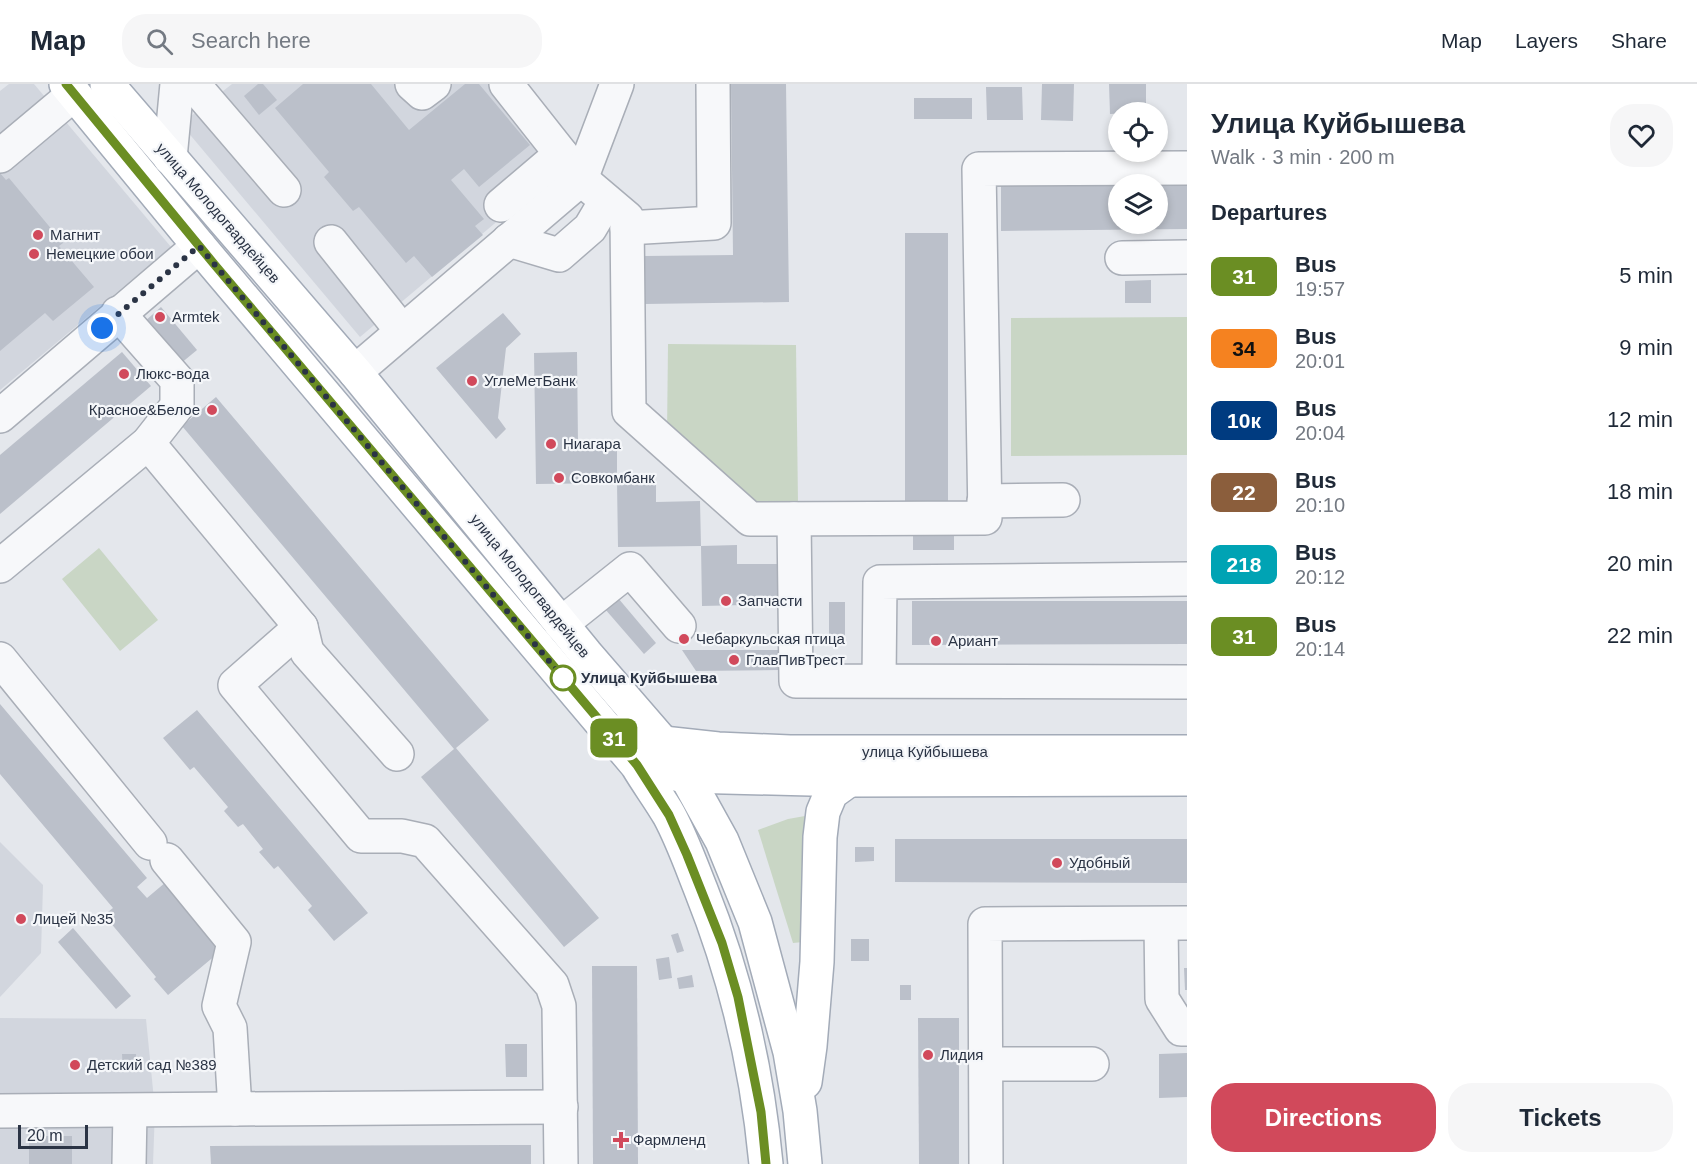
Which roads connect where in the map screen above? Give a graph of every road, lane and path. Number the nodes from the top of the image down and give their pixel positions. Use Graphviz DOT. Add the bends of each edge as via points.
graph roads {
  1 [pos="107,84"];
  2 [pos="177,84"];
  3 [pos="193,84"];
  4 [pos="412,84"];
  5 [pos="434,84"];
  6 [pos="506,84"];
  7 [pos="617,84"];
  8 [pos="712,84"];
  9 [pos="75,87"];
  10 [pos="561,154"];
  11 [pos="0,156"];
  12 [pos="170,158"];
  13 [pos="1187,168"];
  14 [pos="581,179"];
  15 [pos="284,190"];
  16 [pos="606,201"];
  17 [pos="501,205"];
  18 [pos="627,228"];
  19 [pos="509,240"];
  20 [pos="331,242"];
  21 [pos="199,246"];
  22 [pos="1187,257"];
  23 [pos="1122,258"];
  24 [pos="118,313"];
  25 [pos="402,331"];
  26 [pos="355,372"];
  27 [pos="1,413"];
  28 [pos="148,443"];
  29 [pos="1063,500"];
  30 [pos="984,501"];
  31 [pos="794,519"];
  32 [pos="0,566"];
  33 [pos="1187,579"];
  34 [pos="561,624"];
  35 [pos="679,626"];
  36 [pos="301,627"];
  37 [pos="0,659"];
  38 [pos="879,680"];
  39 [pos="1187,682"];
  40 [pos="663,743"];
  41 [pos="1187,753"];
  42 [pos="397,754"];
  43 [pos="637,765"];
  44 [pos="686,776"];
  45 [pos="1187,779"];
  46 [pos="849,780"];
  47 [pos="1174,923"];
  48 [pos="1187,1029"];
  49 [pos="986,1064"];
  50 [pos="1092,1064"];
  51 [pos="561,1107"];
  52 [pos="235,1109"];
  53 [pos="0,1111"];
  54 [pos="130,1111"];
  55 [pos="800,1111"];
  56 [pos="129,1164"];
  57 [pos="561,1164"];
  58 [pos="766,1164"];
  59 [pos="806,1164"];
  60 [pos="986,1164"];
  1 -- 12 [label="main road, улица Молодогвардейцев"];
  2 -- 12 [label="lane"];
  3 -- 15 [label="lane"];
  4 -- 5 [label="lane" via="422,93"];
  6 -- 10 [label="lane"];
  7 -- 14 [label="lane"];
  8 -- 18 [label="lane" via="714,223"];
  9 -- 11 [label="lane"];
  9 -- 21 [label="main road"];
  10 -- 14 [label="lane"];
  10 -- 17 [label="lane"];
  12 -- 26 [label="main road, улица Молодогвардейцев"];
  13 -- 30 [label="lane" via="979,169"];
  14 -- 16 [label="lane"];
  14 -- 19 [label="lane"];
  16 -- 18 [label="lane" via="627,218"];
  16 -- 19 [label="lane" via="590,228 559,255"];
  18 -- 31 [label="lane" via="629,411 750,519"];
  19 -- 25 [label="lane"];
  20 -- 25 [label="lane"];
  21 -- 24 [label="lane"];
  21 -- 43 [label="main road"];
  22 -- 23 [label="lane"];
  24 -- 27 [label="lane"];
  24 -- 28 [label="lane" via="177,380 177,406"];
  25 -- 26 [label="lane"];
  26 -- 34 [label="main road, улица Молодогвардейцев"];
  28 -- 32 [label="lane"];
  28 -- 36 [label="lane"];
  29 -- 30 [label="lane"];
  30 -- 31 [label="lane" via="985,518"];
  31 -- 38 [label="lane" via="796,681"];
  33 -- 38 [label="lane" via="880,582"];
  34 -- 35 [label="lane" via="630,569"];
  34 -- 40 [label="main road, улица Молодогвардейцев"];
  36 -- 42 [label="lane" via="306,652"];
  36 -- 51 [label="lane" via="234,685 361,836 402,836 425,841 552,985 559,1006"];
  37 -- 52 [label="lane" via="234,942 219,1006 230,1028"];
  38 -- 39 [label="lane"];
  40 -- 41 [label="main road, улица Куйбышева" via="790,752"];
  40 -- 43 [label="main road"];
  40 -- 44 [label="main road, улица Молодогвардейцев"];
  43 -- 44 [label="main road, улица Куйбышева"];
  43 -- 58 [label="main road" via="669,815 722,943 738,997 761,1112"];
  44 -- 46 [label="main road, улица Куйбышева"];
  44 -- 55 [label="main road, улица Молодогвардейцев" via="722,841 755,922 790,1052"];
  45 -- 46 [label="main road, улица Куйбышева"];
  46 -- 55 [label="main road" via="831,794 823,812 817,962"];
  47 -- 48 [label="lane" via="1162,999 1181,1029"];
  47 -- 49 [label="lane" via="985,924"];
  49 -- 50 [label="lane"];
  49 -- 60 [label="lane"];
  51 -- 52 [label="lane"];
  51 -- 57 [label="lane"];
  52 -- 54 [label="lane"];
  53 -- 54 [label="lane"];
  54 -- 56 [label="lane"];
  55 -- 59 [label="main road, улица Молодогвардейцев"];
}
